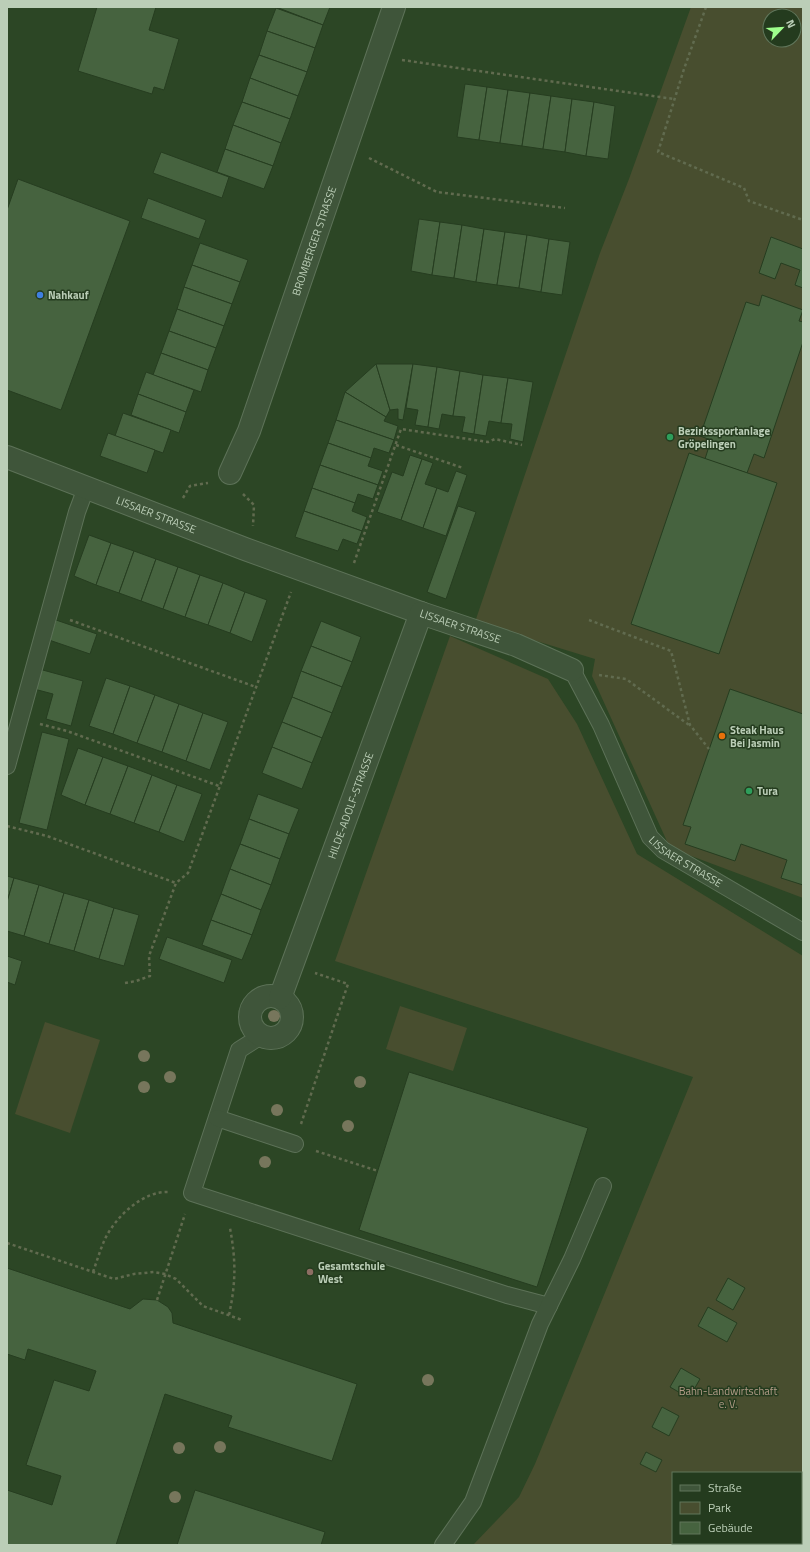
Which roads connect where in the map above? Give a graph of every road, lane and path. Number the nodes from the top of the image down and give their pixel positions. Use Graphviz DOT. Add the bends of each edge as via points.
graph roads {
  1 [pos="394,7"];
  2 [pos="706,7"];
  3 [pos="378,56"];
  4 [pos="674,99"];
  5 [pos="346,148"];
  6 [pos="565,208"];
  7 [pos="803,220"];
  8 [pos="396,445"];
  9 [pos="522,445"];
  10 [pos="7,457"];
  11 [pos="463,468"];
  12 [pos="230,473"];
  13 [pos="86,488"];
  14 [pos="170,521"];
  15 [pos="245,549"];
  16 [pos="299,568"];
  17 [pos="346,585"];
  18 [pos="49,613"];
  19 [pos="421,613"];
  20 [pos="589,620"];
  21 [pos="572,670"];
  22 [pos="256,687"];
  23 [pos="20,719"];
  24 [pos="690,725"];
  25 [pos="709,749"];
  26 [pos="7,766"];
  27 [pos="219,786"];
  28 [pos="7,826"];
  29 [pos="176,883"];
  30 [pos="803,932"];
  31 [pos="292,965"];
  32 [pos="125,983"];
  33 [pos="280,998"];
  34 [pos="260,1036"];
  35 [pos="217,1118"];
  36 [pos="295,1144"];
  37 [pos="378,1171"];
  38 [pos="604,1186"];
  39 [pos="192,1192"];
  40 [pos="230,1227"];
  41 [pos="7,1242"];
  42 [pos="93,1272"];
  43 [pos="165,1274"];
  44 [pos="157,1300"];
  45 [pos="549,1306"];
  46 [pos="228,1315"];
  47 [pos="242,1320"];
  48 [pos="443,1545"];
  1 -- 3 [label="street, BROMBERGER STRASSE"];
  2 -- 4 [label="path"];
  3 -- 4 [label="path"];
  3 -- 5 [label="street, BROMBERGER STRASSE"];
  4 -- 7 [label="path" via="658,152 744,188 749,202"];
  5 -- 6 [label="path" via="437,192"];
  5 -- 12 [label="street, BROMBERGER STRASSE" via="249,431"];
  8 -- 9 [label="path" via="401,429 488,442 495,438"];
  8 -- 11 [label="path"];
  8 -- 17 [label="path"];
  10 -- 13 [label="street, LISSAER STRASSE"];
  12 -- 14 [label="path" via="223,480 190,486"];
  12 -- 15 [label="path" via="229,481 254,505 252,530"];
  13 -- 14 [label="street, LISSAER STRASSE"];
  13 -- 18 [label="lane"];
  14 -- 15 [label="street, LISSAER STRASSE"];
  15 -- 16 [label="street, LISSAER STRASSE"];
  16 -- 17 [label="street, LISSAER STRASSE"];
  16 -- 22 [label="path"];
  17 -- 19 [label="street, LISSAER STRASSE"];
  18 -- 22 [label="path"];
  18 -- 23 [label="lane"];
  19 -- 21 [label="street, LISSAER STRASSE" via="516,645"];
  19 -- 31 [label="street, HILDE-ADOLF-STRASSE"];
  20 -- 24 [label="path" via="671,651"];
  21 -- 24 [label="path" via="626,680"];
  21 -- 30 [label="lane, LISSAER STRASSE" via="601,726 650,837 663,850"];
  22 -- 27 [label="path"];
  23 -- 26 [label="lane"];
  23 -- 27 [label="path" via="67,731"];
  24 -- 25 [label="path"];
  27 -- 29 [label="path" via="188,873"];
  28 -- 29 [label="path" via="47,836"];
  29 -- 32 [label="path" via="149,956 150,976"];
  31 -- 33 [label="street, HILDE-ADOLF-STRASSE"];
  31 -- 36 [label="path" via="348,984"];
  33 -- 34 [label="street" via="266,996 254,1004 251,1010 251,1025"];
  33 -- 34 [label="street" via="293,1013 291,1027 281,1037 267,1039"];
  34 -- 35 [label="lane" via="239,1050"];
  35 -- 36 [label="lane"];
  35 -- 39 [label="lane"];
  36 -- 37 [label="path"];
  38 -- 45 [label="lane"];
  39 -- 42 [label="path" via="161,1191 140,1199 124,1213 105,1238"];
  39 -- 43 [label="path"];
  39 -- 45 [label="lane" via="507,1295"];
  40 -- 46 [label="path" via="235,1273"];
  41 -- 42 [label="path"];
  42 -- 43 [label="path" via="114,1279 154,1272"];
  43 -- 44 [label="path"];
  43 -- 46 [label="path" via="176,1279 203,1306"];
  45 -- 48 [label="lane" via="473,1502"];
  46 -- 47 [label="path"];
}
